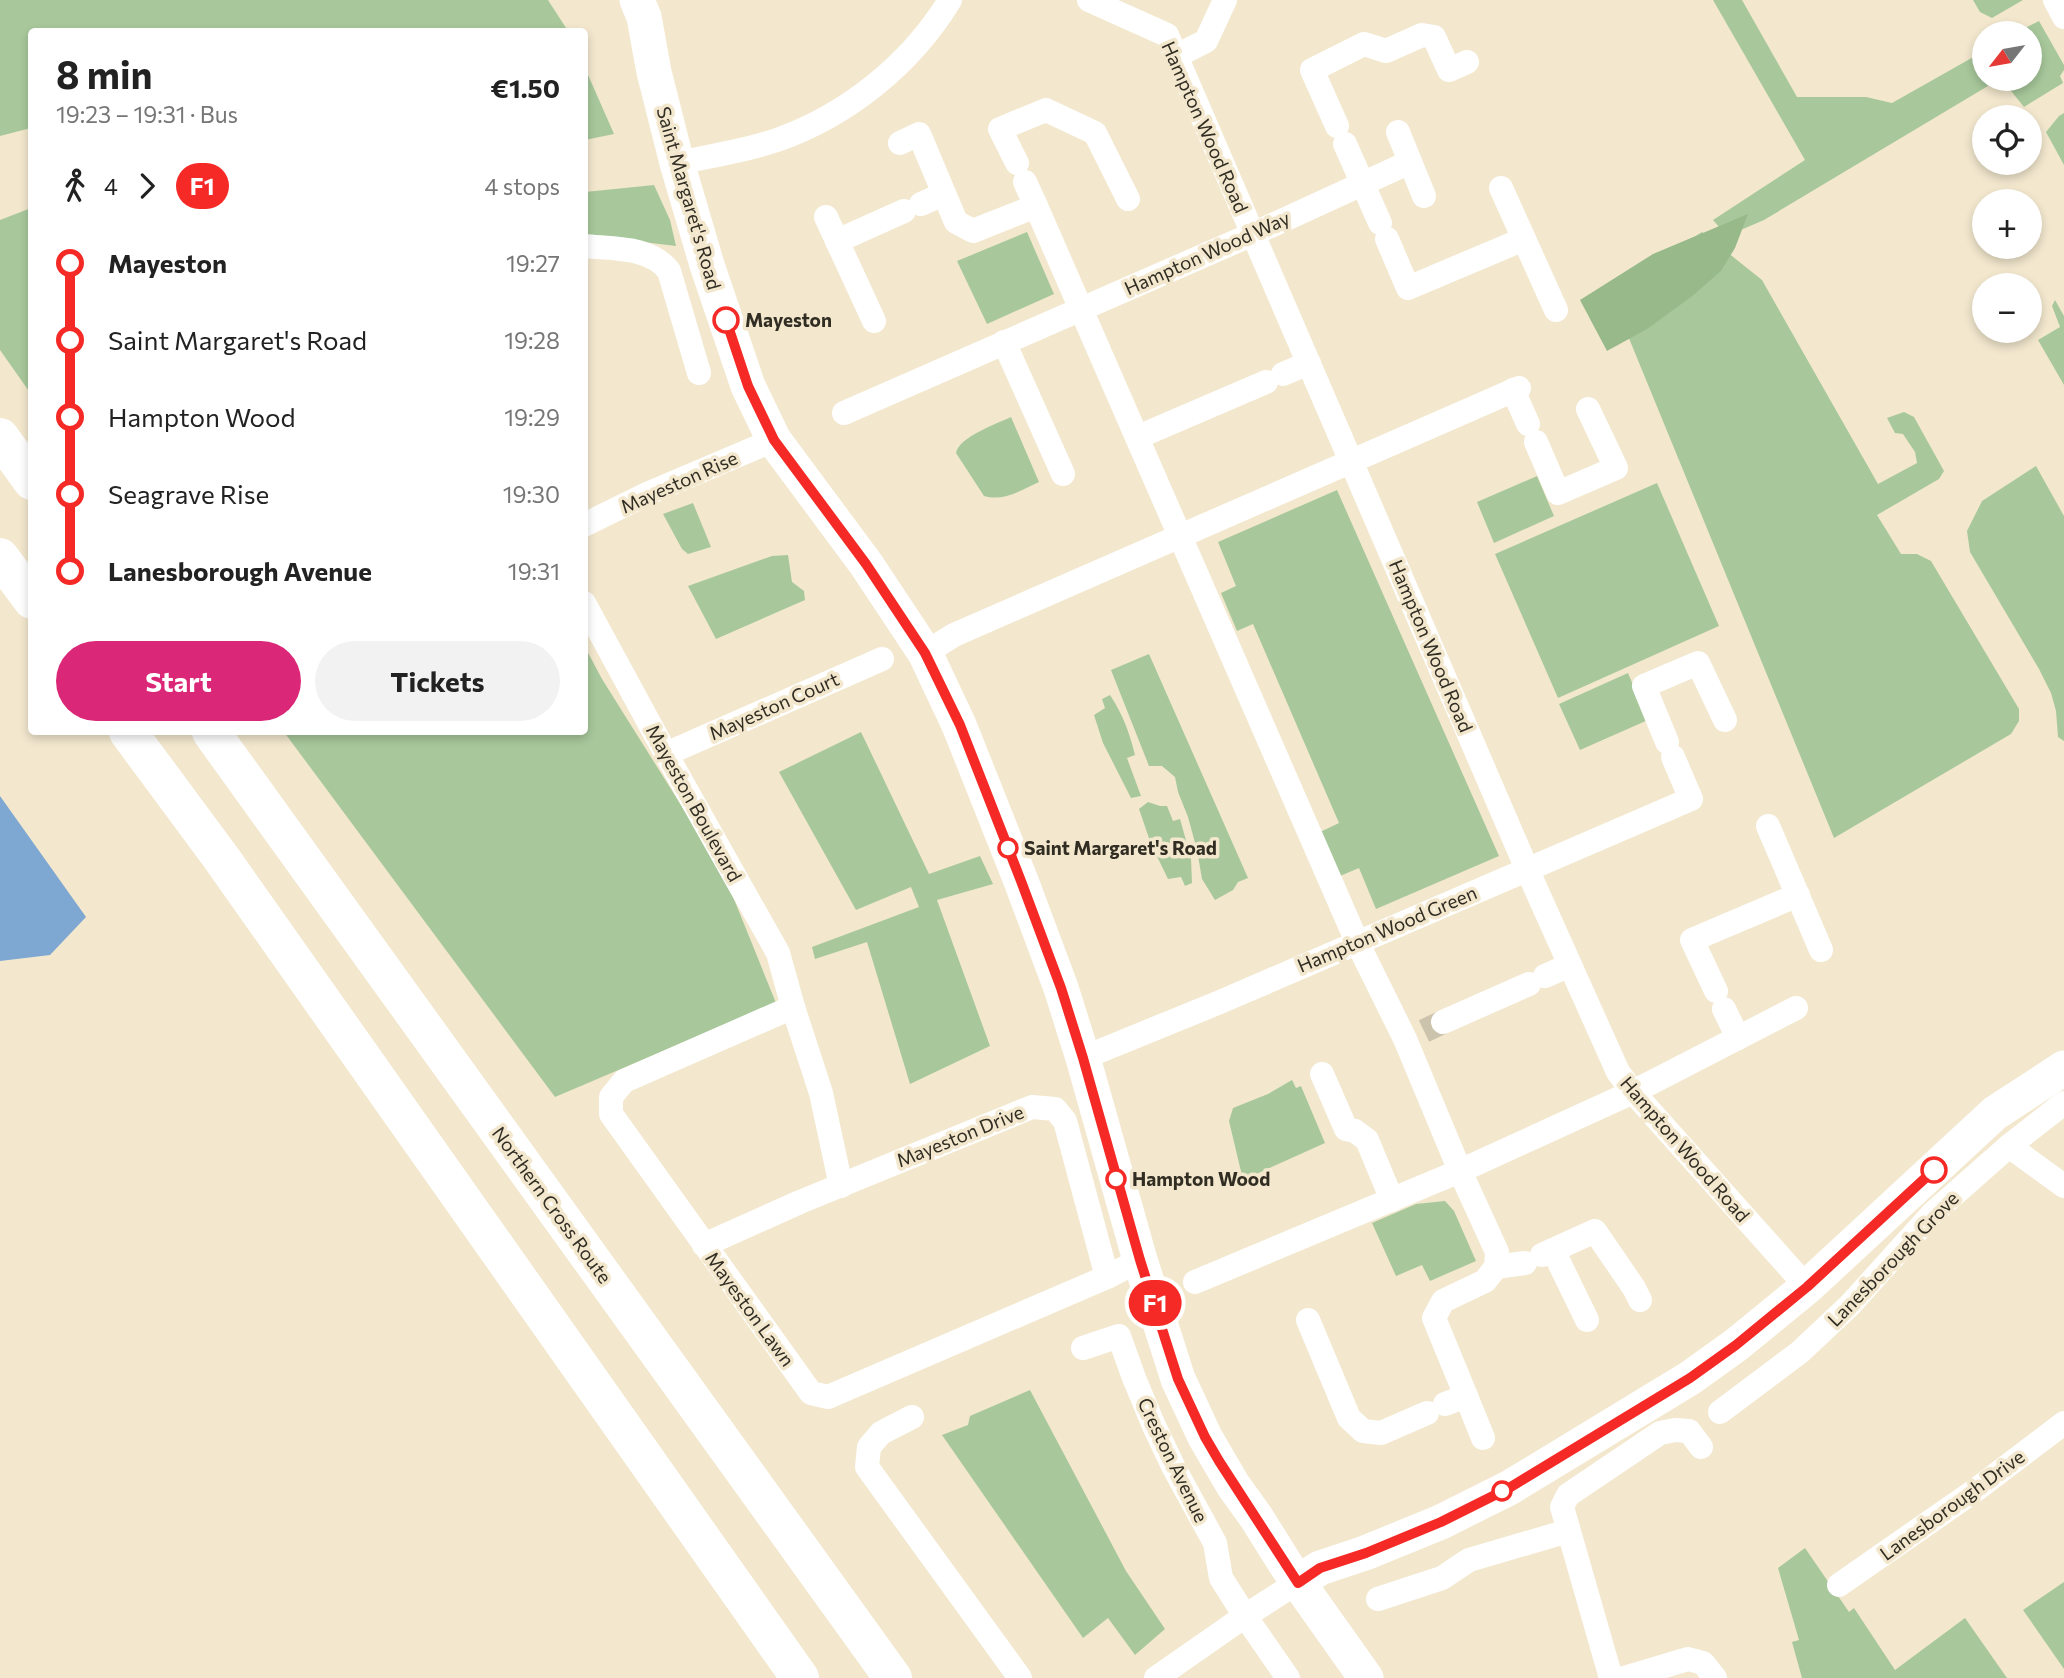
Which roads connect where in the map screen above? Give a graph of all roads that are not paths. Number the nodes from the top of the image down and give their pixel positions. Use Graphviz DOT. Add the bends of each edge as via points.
graph roads {
  1 [pos="614,0"];
  2 [pos="636,0"];
  3 [pos="950,0"];
  4 [pos="1088,0"];
  5 [pos="1225,0"];
  6 [pos="2055,0"];
  7 [pos="2064,17"];
  8 [pos="1176,56"];
  9 [pos="1467,62"];
  10 [pos="654,72"];
  11 [pos="1398,132"];
  12 [pos="900,143"];
  13 [pos="1410,162"];
  14 [pos="677,163"];
  15 [pos="1363,184"];
  16 [pos="1501,188"];
  17 [pos="1424,196"];
  18 [pos="1128,199"];
  19 [pos="923,203"];
  20 [pos="1036,206"];
  21 [pos="826,216"];
  22 [pos="1253,234"];
  23 [pos="1524,239"];
  24 [pos="837,241"];
  25 [pos="588,246"];
  26 [pos="1082,308"];
  27 [pos="1556,310"];
  28 [pos="874,321"];
  29 [pos="1004,342"];
  30 [pos="1309,363"];
  31 [pos="699,373"];
  32 [pos="1588,409"];
  33 [pos="844,414"];
  34 [pos="0,437"];
  35 [pos="1138,437"];
  36 [pos="774,440"];
  37 [pos="1352,461"];
  38 [pos="1063,474"];
  39 [pos="28,476"];
  40 [pos="588,523"];
  41 [pos="1182,537"];
  42 [pos="0,557"];
  43 [pos="28,595"];
  44 [pos="588,610"];
  45 [pos="925,653"];
  46 [pos="882,659"];
  47 [pos="1726,720"];
  48 [pos="130,735"];
  49 [pos="213,735"];
  50 [pos="666,754"];
  51 [pos="1768,826"];
  52 [pos="1527,869"];
  53 [pos="1798,895"];
  54 [pos="1357,942"];
  55 [pos="1821,950"];
  56 [pos="1570,965"];
  57 [pos="793,1007"];
  58 [pos="1796,1008"];
  59 [pos="1424,1031"];
  60 [pos="1738,1038"];
  61 [pos="1083,1058"];
  62 [pos="2064,1068"];
  63 [pos="1322,1074"];
  64 [pos="1633,1092"];
  65 [pos="2064,1103"];
  66 [pos="2009,1146"];
  67 [pos="1460,1171"];
  68 [pos="841,1186"];
  69 [pos="2064,1186"];
  70 [pos="1392,1200"];
  71 [pos="704,1245"];
  72 [pos="1540,1256"];
  73 [pos="1140,1260"];
  74 [pos="1496,1267"];
  75 [pos="1107,1277"];
  76 [pos="1195,1282"];
  77 [pos="1807,1287"];
  78 [pos="1640,1300"];
  79 [pos="1308,1320"];
  80 [pos="1587,1320"];
  81 [pos="1083,1349"];
  82 [pos="1726,1398"];
  83 [pos="1446,1404"];
  84 [pos="912,1416"];
  85 [pos="2064,1423"];
  86 [pos="1483,1438"];
  87 [pos="1701,1447"];
  88 [pos="1568,1531"];
  89 [pos="1298,1583"];
  90 [pos="1839,1585"];
  91 [pos="1378,1598"];
  92 [pos="1245,1616"];
  93 [pos="800,1678"];
  94 [pos="894,1678"];
  95 [pos="1020,1678"];
  96 [pos="1156,1678"];
  97 [pos="1288,1678"];
  98 [pos="1366,1678"];
  99 [pos="1611,1678"];
  100 [pos="1624,1678"];
  101 [pos="1715,1678"];
  1 -- 10 [label="main road, Saint Margaret's Road"];
  2 -- 10 [label="main road, Saint Margaret's Road"];
  3 -- 14 [label="street" via="935,25 898,66 856,100 776,140"];
  4 -- 8 [label="street, Hampton Wood Road" via="1167,35"];
  5 -- 8 [label="street" via="1206,41"];
  6 -- 7 [label="street"];
  8 -- 22 [label="street, Hampton Wood Road"];
  9 -- 15 [label="street" via="1449,71 1434,37 1422,35 1386,51 1364,44 1312,71"];
  10 -- 14 [label="main road, Saint Margaret's Road"];
  11 -- 13 [label="street"];
  12 -- 19 [label="street" via="919,134"];
  13 -- 15 [label="street, Hampton Wood Way"];
  13 -- 17 [label="street"];
  14 -- 36 [label="main road, Saint Margaret's Road" via="748,386"];
  15 -- 22 [label="street, Hampton Wood Way"];
  15 -- 23 [label="street" via="1408,288"];
  16 -- 23 [label="street"];
  18 -- 20 [label="street" via="1095,132 1046,110 1000,129"];
  19 -- 20 [label="street" via="973,231"];
  19 -- 24 [label="street"];
  20 -- 26 [label="street"];
  21 -- 24 [label="street"];
  22 -- 26 [label="street, Hampton Wood Way"];
  22 -- 30 [label="street, Hampton Wood Road"];
  23 -- 27 [label="street"];
  24 -- 28 [label="street"];
  25 -- 31 [label="street" via="646,253 661,260 669,271"];
  26 -- 29 [label="street, Hampton Wood Way"];
  26 -- 35 [label="street"];
  29 -- 33 [label="street, Hampton Wood Way"];
  29 -- 38 [label="street"];
  30 -- 35 [label="street"];
  30 -- 37 [label="street, Hampton Wood Road"];
  32 -- 37 [label="street" via="1616,468 1558,493 1516,389"];
  34 -- 39 [label="highway"];
  35 -- 41 [label="street"];
  36 -- 40 [label="street, Mayeston Rise"];
  36 -- 45 [label="main road, Saint Margaret's Road"];
  37 -- 41 [label="street"];
  37 -- 52 [label="street, Hampton Wood Road"];
  41 -- 45 [label="street" via="954,635"];
  41 -- 54 [label="street"];
  42 -- 43 [label="highway"];
  44 -- 50 [label="street, Mayeston Boulevard"];
  45 -- 61 [label="main road, Saint Margaret's Road" via="960,725 1021,881"];
  46 -- 50 [label="street, Mayeston Court"];
  47 -- 52 [label="street, Hampton Wood Green" via="1698,663 1644,686 1691,799"];
  48 -- 93 [label="highway"];
  49 -- 94 [label="highway, Northern Cross Route"];
  50 -- 57 [label="street, Mayeston Boulevard" via="778,953"];
  51 -- 53 [label="street"];
  52 -- 54 [label="street, Hampton Wood Green"];
  52 -- 56 [label="street, Hampton Wood Road"];
  53 -- 55 [label="street"];
  53 -- 60 [label="street" via="1692,940"];
  54 -- 59 [label="street"];
  54 -- 61 [label="street, Hampton Wood Green"];
  56 -- 59 [label="street"];
  56 -- 64 [label="street, Hampton Wood Road" via="1618,1072"];
  57 -- 68 [label="street, Mayeston Boulevard" via="821,1093"];
  57 -- 71 [label="street, Mayeston Lawn" via="625,1081 611,1097 611,1114"];
  58 -- 60 [label="street"];
  59 -- 67 [label="street"];
  60 -- 64 [label="street"];
  61 -- 73 [label="main road, Saint Margaret's Road"];
  62 -- 77 [label="main road" via="1995,1113"];
  63 -- 70 [label="street" via="1346,1129 1367,1140"];
  64 -- 67 [label="street"];
  64 -- 77 [label="street, Hampton Wood Road"];
  65 -- 66 [label="street, Lanesborough Grove"];
  66 -- 69 [label="street"];
  66 -- 82 [label="street, Lanesborough Grove" via="1933,1213 1850,1305 1800,1352"];
  67 -- 70 [label="street"];
  67 -- 74 [label="street" via="1497,1252"];
  68 -- 71 [label="street, Mayeston Drive"];
  68 -- 75 [label="street, Mayeston Drive" via="1032,1107 1055,1109 1065,1121"];
  70 -- 76 [label="street"];
  71 -- 75 [label="street, Mayeston Lawn" via="811,1393 828,1397"];
  72 -- 74 [label="street"];
  72 -- 78 [label="street" via="1595,1231"];
  72 -- 80 [label="street"];
  73 -- 75 [label="street, Mayeston Lawn"];
  73 -- 89 [label="main road, Saint Margaret's Road" via="1178,1379 1205,1437"];
  74 -- 83 [label="street" via="1485,1281 1443,1301 1434,1318"];
  77 -- 89 [label="main road" via="1690,1378 1509,1488 1441,1522 1320,1568"];
  79 -- 83 [label="street" via="1349,1418 1363,1431 1381,1433"];
  81 -- 92 [label="street, Creston Avenue" via="1119,1336 1154,1426 1216,1543 1221,1578"];
  83 -- 86 [label="street"];
  84 -- 95 [label="street" via="881,1433 869,1447 867,1467"];
  85 -- 90 [label="street, Lanesborough Drive"];
  87 -- 88 [label="street" via="1689,1431 1660,1433 1568,1495 1562,1507"];
  88 -- 91 [label="street" via="1469,1560 1442,1578"];
  88 -- 99 [label="street"];
  89 -- 92 [label="street"];
  89 -- 98 [label="main road, Saint Margaret's Road"];
  92 -- 96 [label="street"];
  92 -- 97 [label="street"];
  100 -- 101 [label="street" via="1688,1659 1703,1662"];
}
